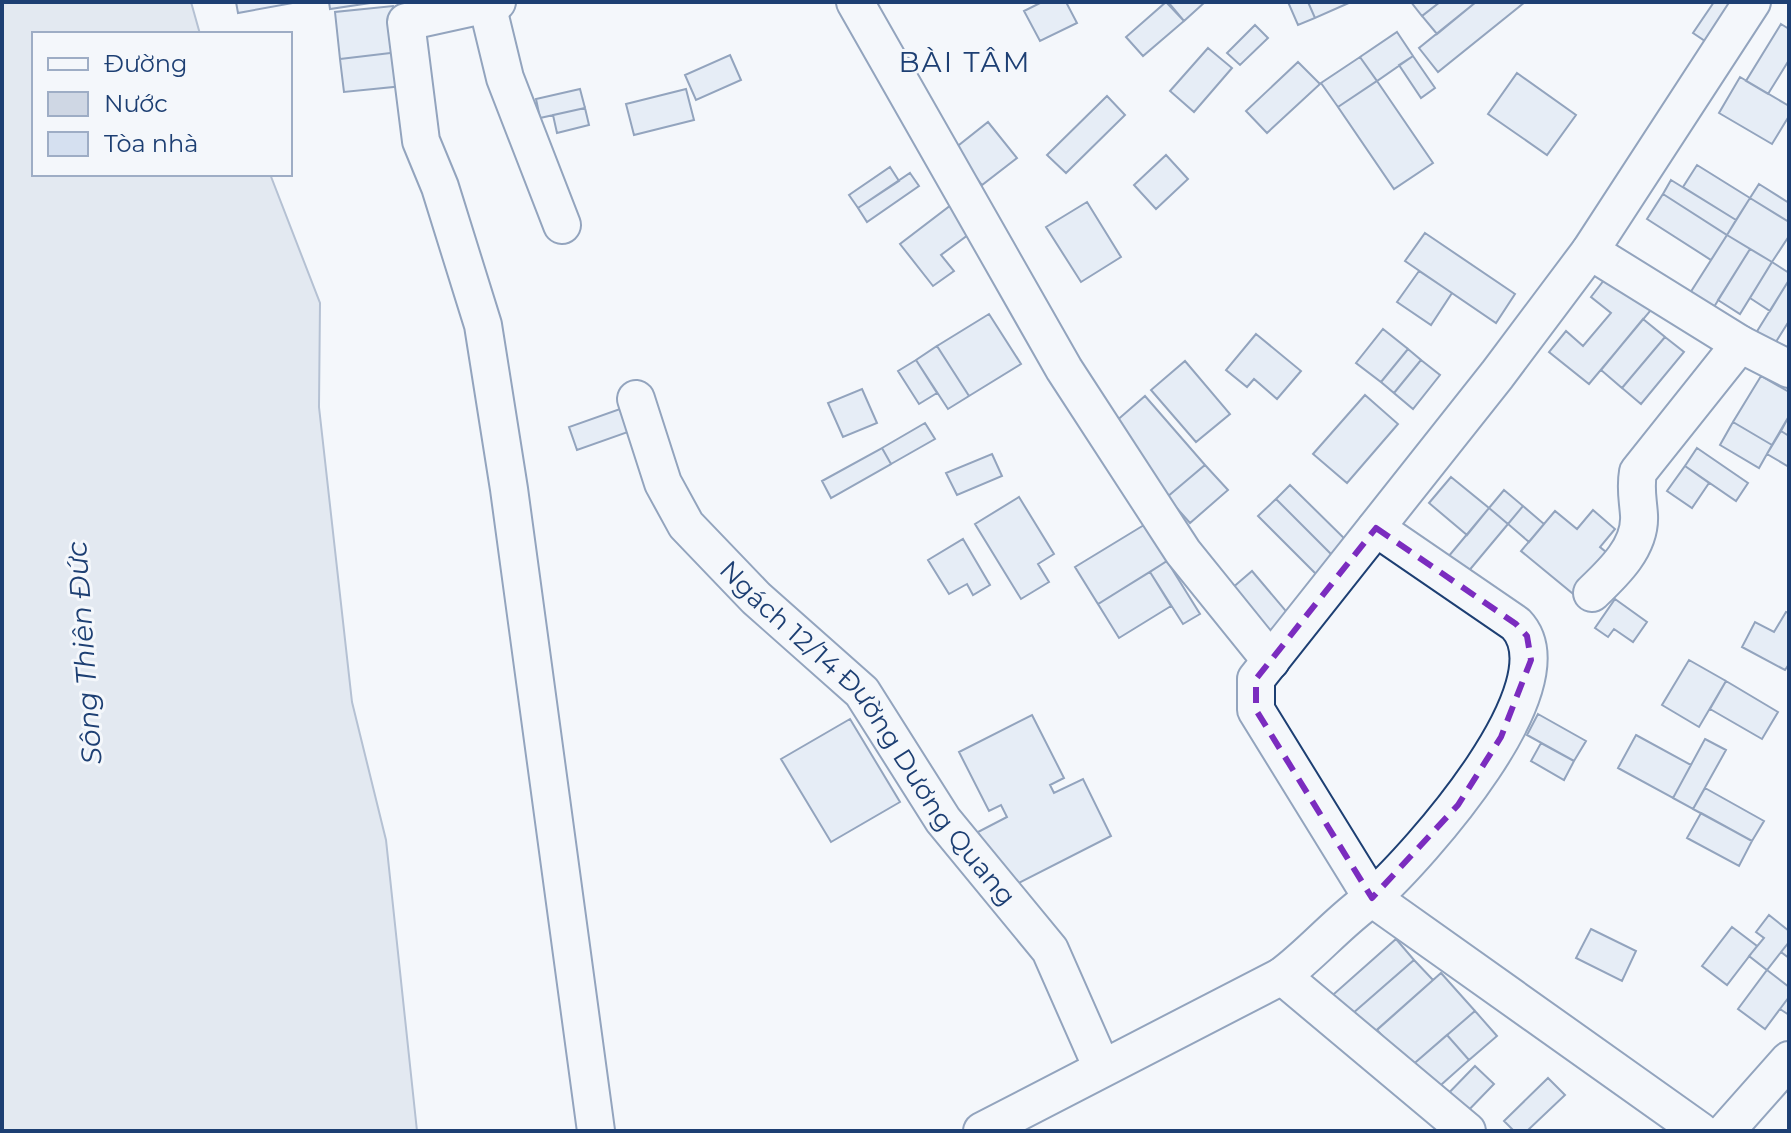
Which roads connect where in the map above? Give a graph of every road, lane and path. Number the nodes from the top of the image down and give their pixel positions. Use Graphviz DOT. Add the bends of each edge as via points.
graph roads {
  1 [pos="855,2"];
  2 [pos="1752,2"];
  3 [pos="492,3"];
  4 [pos="562,225"];
  5 [pos="1590,251"];
  6 [pos="1740,344"];
  7 [pos="1789,369"];
  8 [pos="636,399"];
  9 [pos="1376,528"];
  10 [pos="1592,593"];
  11 [pos="1271,661"];
  12 [pos="1372,898"];
  13 [pos="1282,976"];
  14 [pos="1789,1060"];
  15 [pos="1102,1068"];
  16 [pos="596,1131"];
  17 [pos="982,1131"];
  18 [pos="1467,1131"];
  19 [pos="1700,1131"];
  20 [pos="1726,1131"];
  1 -- 11 [label="street" via="1064,369 1183,552"];
  2 -- 5 [label="street"];
  3 -- 4 [label="street" via="505,78"];
  3 -- 16 [label="street" via="406,22 421,141 483,325"];
  5 -- 6 [label="street"];
  5 -- 9 [label="street"];
  6 -- 7 [label="street"];
  6 -- 10 [label="street" via="1638,472 1634,494 1639,517 1633,544"];
  8 -- 15 [label="street, Ngách 12/14 Đường Dương Quang" via="663,483 686,525 756,598 862,692 943,820 1050,950"];
  9 -- 11 [label="street"];
  9 -- 12 [label="street" via="1516,624 1527,636 1531,660 1501,737 1458,805 1410,864"];
  11 -- 12 [label="street" via="1256,679 1256,710"];
  12 -- 13 [label="street" via="1338,922"];
  12 -- 19 [label="street"];
  13 -- 15 [label="street"];
  13 -- 18 [label="street"];
  14 -- 20 [label="street"];
  15 -- 17 [label="street"];
}
